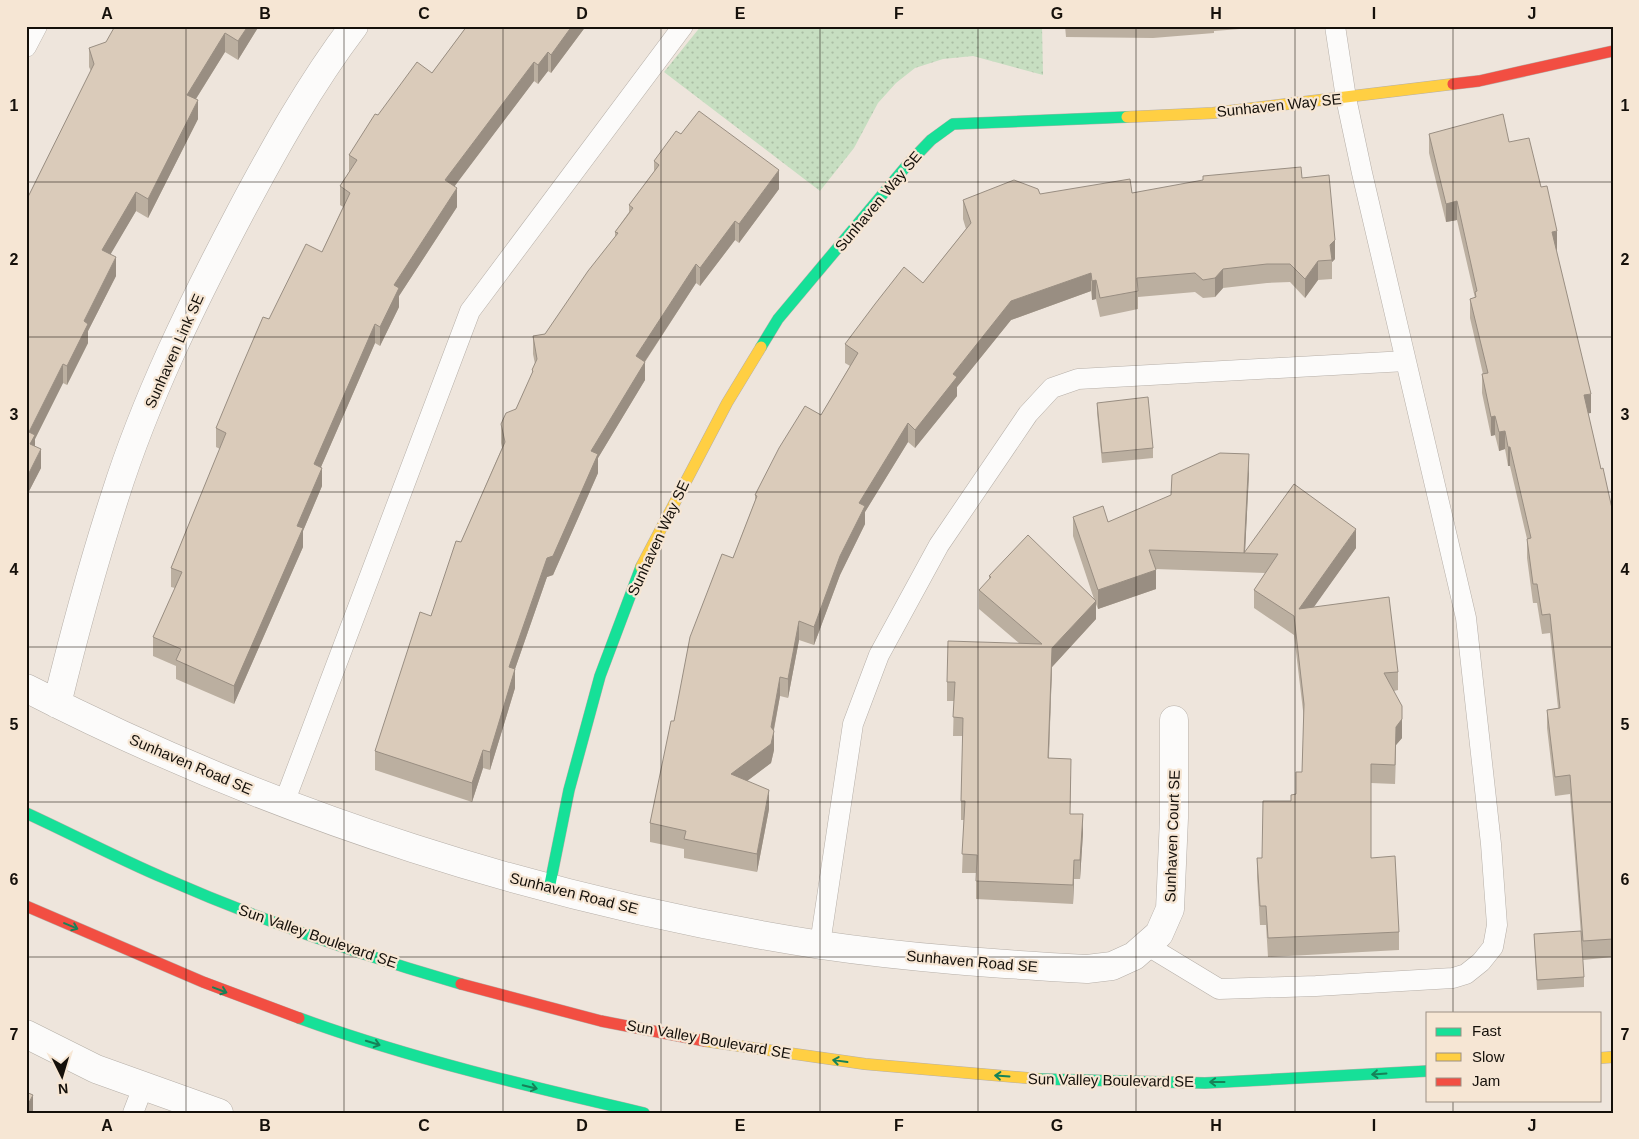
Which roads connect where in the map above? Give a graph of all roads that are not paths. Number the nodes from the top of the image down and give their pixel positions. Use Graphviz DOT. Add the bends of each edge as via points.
graph roads {
  1 [pos="37,26"];
  2 [pos="354,26"];
  3 [pos="683,26"];
  4 [pos="1335,26"];
  5 [pos="26,47"];
  6 [pos="1613,51"];
  7 [pos="1346,98"];
  8 [pos="1406,361"];
  9 [pos="26,688"];
  10 [pos="57,704"];
  11 [pos="1174,720"];
  12 [pos="284,803"];
  13 [pos="26,813"];
  14 [pos="549,889"];
  15 [pos="26,906"];
  16 [pos="820,944"];
  17 [pos="1148,946"];
  18 [pos="26,1034"];
  19 [pos="1426,1071"];
  20 [pos="143,1087"];
  21 [pos="133,1113"];
  22 [pos="219,1113"];
  23 [pos="644,1113"];
  1 -- 5 [label="lane"];
  2 -- 10 [label="street, Sunhaven Link SE" via="268,159 213,264 150,403 115,495"];
  3 -- 12 [label="lane" via="470,311"];
  4 -- 7 [label="lane"];
  6 -- 7 [label="main road, Sunhaven Way SE" via="1479,81"];
  7 -- 8 [label="lane"];
  7 -- 14 [label="main road, Sunhaven Way SE" via="1212,113 953,124 931,140 778,319 726,402 664,520 638,574 600,676 569,790"];
  8 -- 16 [label="lane" via="1078,379 1052,388 1028,414 939,545 879,655 853,724"];
  8 -- 17 [label="lane" via="1466,618 1491,844 1497,925 1493,947 1466,974 1453,978 1220,989"];
  9 -- 10 [label="street, Sunhaven Road SE"];
  10 -- 12 [label="street, Sunhaven Road SE"];
  11 -- 17 [label="street, Sunhaven Court SE" via="1170,909 1159,934"];
  12 -- 14 [label="street, Sunhaven Road SE" via="418,850"];
  19 -- 13 [label="main road, Sun Valley Boulevard SE, one-way" via="1228,1082 1046,1079 859,1064 702,1040 520,999 433,976 334,943 163,877"];
  14 -- 16 [label="street, Sunhaven Road SE" via="663,915"];
  15 -- 23 [label="main road, one-way" via="203,983 352,1037 457,1068"];
  16 -- 17 [label="street, Sunhaven Road SE" via="903,956 1087,969 1112,966"];
  18 -- 20 [label="street" via="96,1069"];
  20 -- 21 [label="lane"];
  20 -- 22 [label="street"];
}
